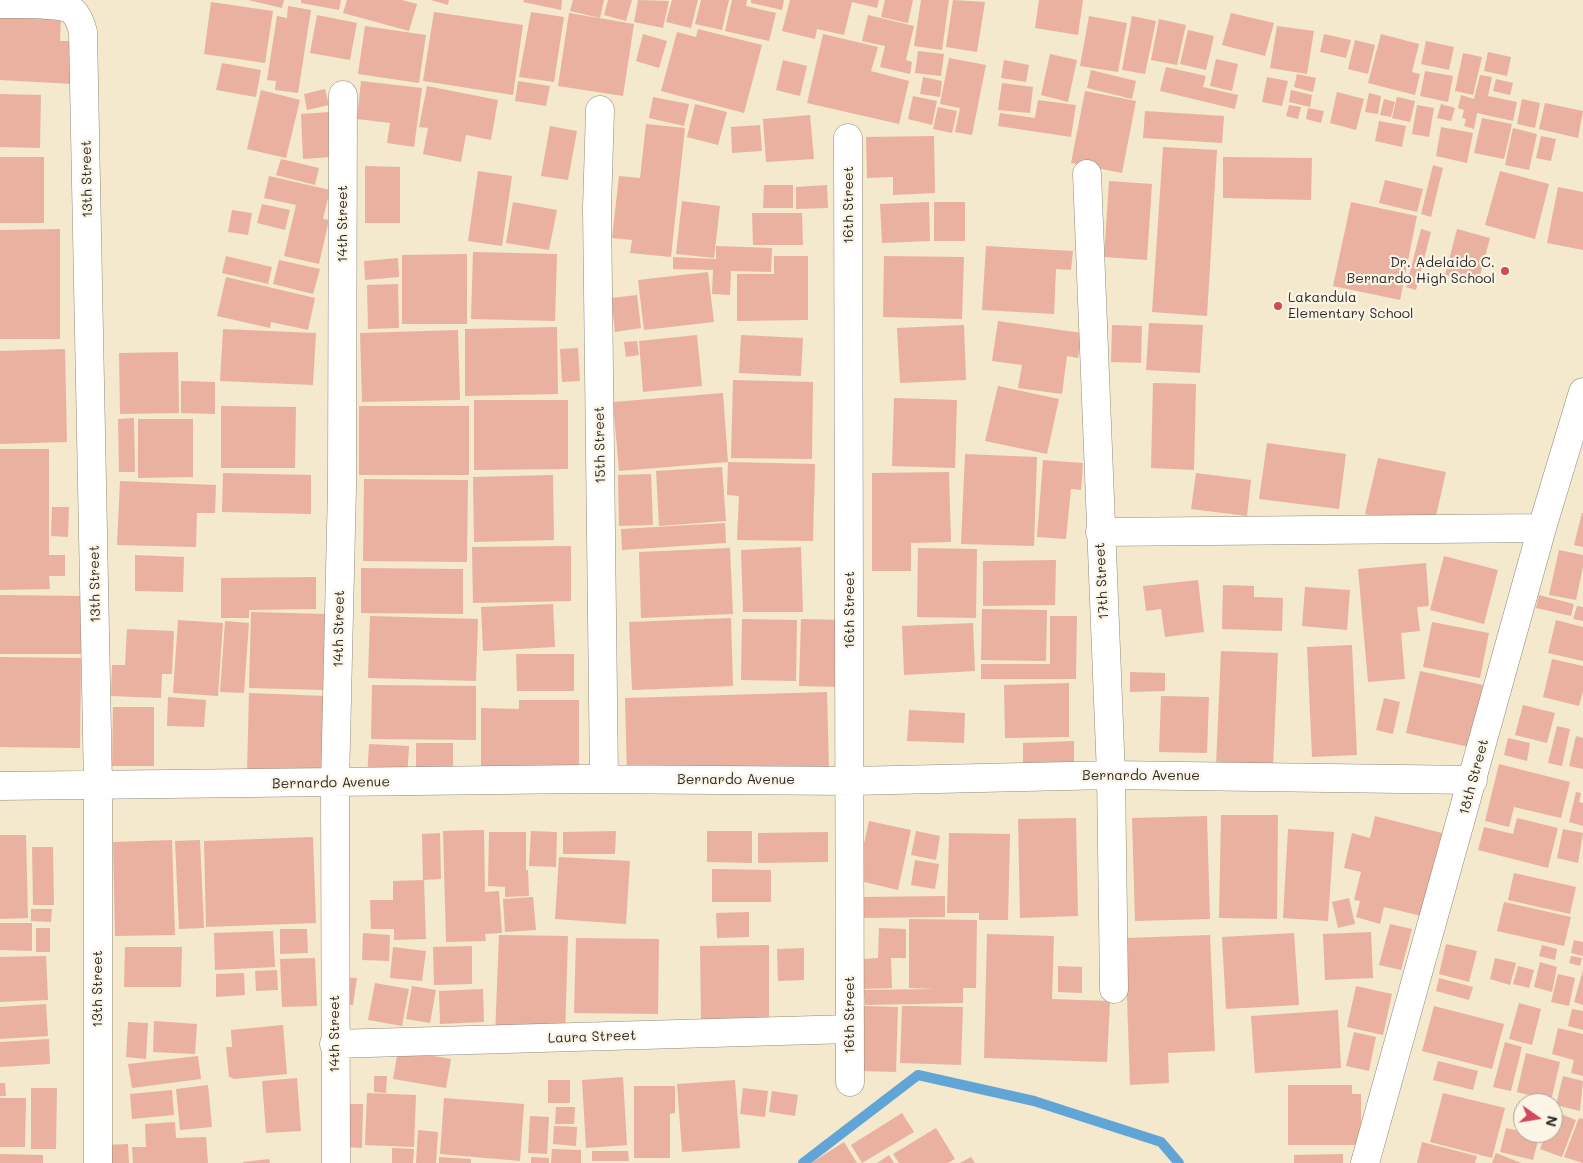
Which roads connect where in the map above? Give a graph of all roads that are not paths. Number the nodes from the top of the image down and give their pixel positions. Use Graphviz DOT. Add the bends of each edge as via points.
graph roads {
  1 [pos="0,4"];
  2 [pos="343,95"];
  3 [pos="600,110"];
  4 [pos="848,138"];
  5 [pos="1087,174"];
  6 [pos="1583,392"];
  7 [pos="1542,528"];
  8 [pos="1100,532"];
  9 [pos="1111,775"];
  10 [pos="604,779"];
  11 [pos="1473,780"];
  12 [pos="850,781"];
  13 [pos="335,783"];
  14 [pos="98,784"];
  15 [pos="0,786"];
  16 [pos="1114,989"];
  17 [pos="850,1029"];
  18 [pos="334,1044"];
  19 [pos="850,1082"];
  20 [pos="98,1163"];
  21 [pos="336,1163"];
  22 [pos="1365,1163"];
  1 -- 14 [label="street, 13th Street" via="57,6 70,10 78,18 83,32"];
  2 -- 13 [label="street, 14th Street" via="342,486"];
  3 -- 10 [label="street, 15th Street" via="597,208"];
  4 -- 12 [label="street, 16th Street"];
  5 -- 8 [label="street, 17th Street"];
  6 -- 7 [label="street, 18th Street"];
  7 -- 8 [label="street"];
  7 -- 11 [label="street, 18th Street"];
  8 -- 9 [label="street, 17th Street"];
  9 -- 11 [label="street, Bernardo Avenue"];
  9 -- 12 [label="street, Bernardo Avenue"];
  9 -- 16 [label="street, 17th Street"];
  10 -- 12 [label="street, Bernardo Avenue"];
  10 -- 13 [label="street, Bernardo Avenue"];
  11 -- 22 [label="street, 18th Street"];
  12 -- 17 [label="street, 16th Street"];
  13 -- 14 [label="street, Bernardo Avenue"];
  13 -- 18 [label="street, 14th Street"];
  14 -- 15 [label="street, Bernardo Avenue"];
  14 -- 20 [label="street, 13th Street"];
  17 -- 18 [label="street, Laura Street"];
  17 -- 19 [label="street, 16th Street"];
  18 -- 21 [label="street, 14th Street"];
}
